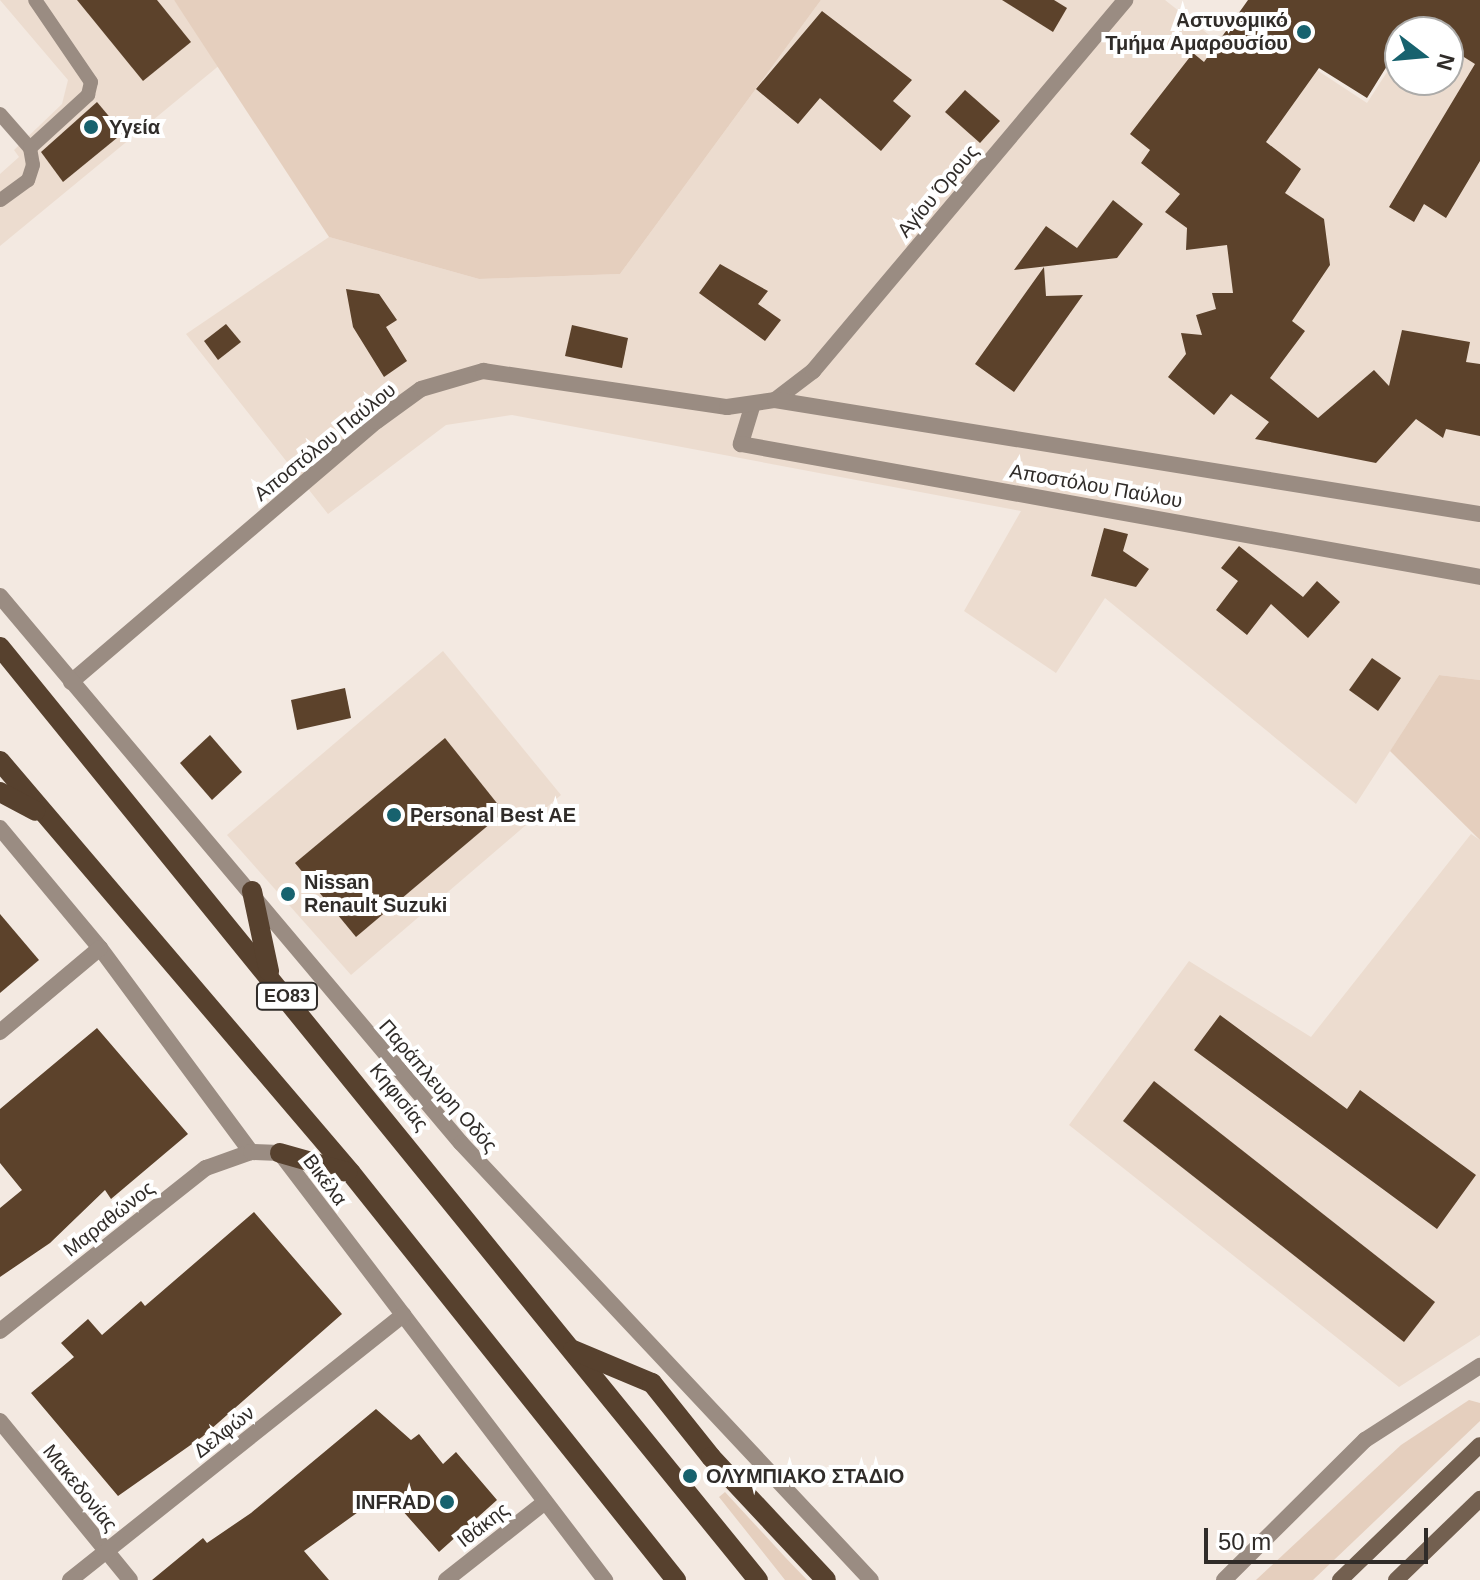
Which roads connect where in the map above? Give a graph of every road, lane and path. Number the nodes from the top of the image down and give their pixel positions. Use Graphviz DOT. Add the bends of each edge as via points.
graph roads {
  1 [pos="35,0"];
  2 [pos="1125,0"];
  3 [pos="0,114"];
  4 [pos="30,148"];
  5 [pos="0,200"];
  6 [pos="775,400"];
  7 [pos="752,407"];
  8 [pos="1480,514"];
  9 [pos="1480,577"];
  10 [pos="0,596"];
  11 [pos="0,647"];
  12 [pos="71,682"];
  13 [pos="0,761"];
  14 [pos="0,792"];
  15 [pos="45,816"];
  16 [pos="0,828"];
  17 [pos="252,891"];
  18 [pos="100,948"];
  19 [pos="270,975"];
  20 [pos="0,1032"];
  21 [pos="251,1152"];
  22 [pos="280,1153"];
  23 [pos="351,1173"];
  24 [pos="403,1315"];
  25 [pos="0,1331"];
  26 [pos="569,1349"];
  27 [pos="1480,1366"];
  28 [pos="0,1421"];
  29 [pos="1480,1445"];
  30 [pos="1480,1499"];
  31 [pos="545,1502"];
  32 [pos="106,1551"];
  33 [pos="70,1580"];
  34 [pos="130,1580"];
  35 [pos="446,1580"];
  36 [pos="605,1580"];
  37 [pos="676,1580"];
  38 [pos="758,1580"];
  39 [pos="826,1580"];
  40 [pos="871,1580"];
  41 [pos="1224,1580"];
  42 [pos="1340,1580"];
  43 [pos="1396,1580"];
  1 -- 4 [label="lane" via="91,82 88,95"];
  2 -- 6 [label="street, Αγίου Όρους" via="813,371"];
  3 -- 4 [label="lane"];
  4 -- 5 [label="lane" via="28,180"];
  6 -- 7 [label="street, Αποστόλου Παύλου"];
  6 -- 8 [label="street, Αποστόλου Παύλου"];
  7 -- 9 [label="street, Αποστόλου Παύλου" via="741,444"];
  7 -- 12 [label="street, Αποστόλου Παύλου" via="510,373 455,375 421,389 377,421"];
  10 -- 12 [label="street, Παράπλευρη Οδός"];
  11 -- 19 [label="main road, Κηφισίας / ΕΟ83"];
  12 -- 17 [label="street, Παράπλευρη Οδός"];
  13 -- 15 [label="main road"];
  14 -- 15 [label="main road"];
  15 -- 23 [label="main road"];
  16 -- 18 [label="street"];
  17 -- 19 [label="main road"];
  17 -- 40 [label="street, Παράπλευρη Οδός" via="461,1143"];
  18 -- 20 [label="street"];
  18 -- 21 [label="street"];
  19 -- 26 [label="main road, Κηφισίας / ΕΟ83"];
  21 -- 22 [label="street, Βικέλα"];
  21 -- 25 [label="street, Μαραθώνος" via="206,1168"];
  22 -- 23 [label="main road"];
  22 -- 24 [label="street, Βικέλα"];
  23 -- 37 [label="main road"];
  24 -- 31 [label="street, Βικέλα"];
  24 -- 32 [label="street, Δελφών"];
  26 -- 38 [label="main road, Κηφισίας / ΕΟ83"];
  26 -- 39 [label="main road" via="652,1383"];
  27 -- 41 [label="street" via="1365,1440"];
  28 -- 32 [label="street, Μακεδονίας"];
  29 -- 42 [label="main road"];
  30 -- 43 [label="main road"];
  31 -- 35 [label="street, Ιθάκης"];
  31 -- 36 [label="street, Βικέλα"];
  32 -- 33 [label="street, Δελφών"];
  32 -- 34 [label="street, Μακεδονίας"];
}
